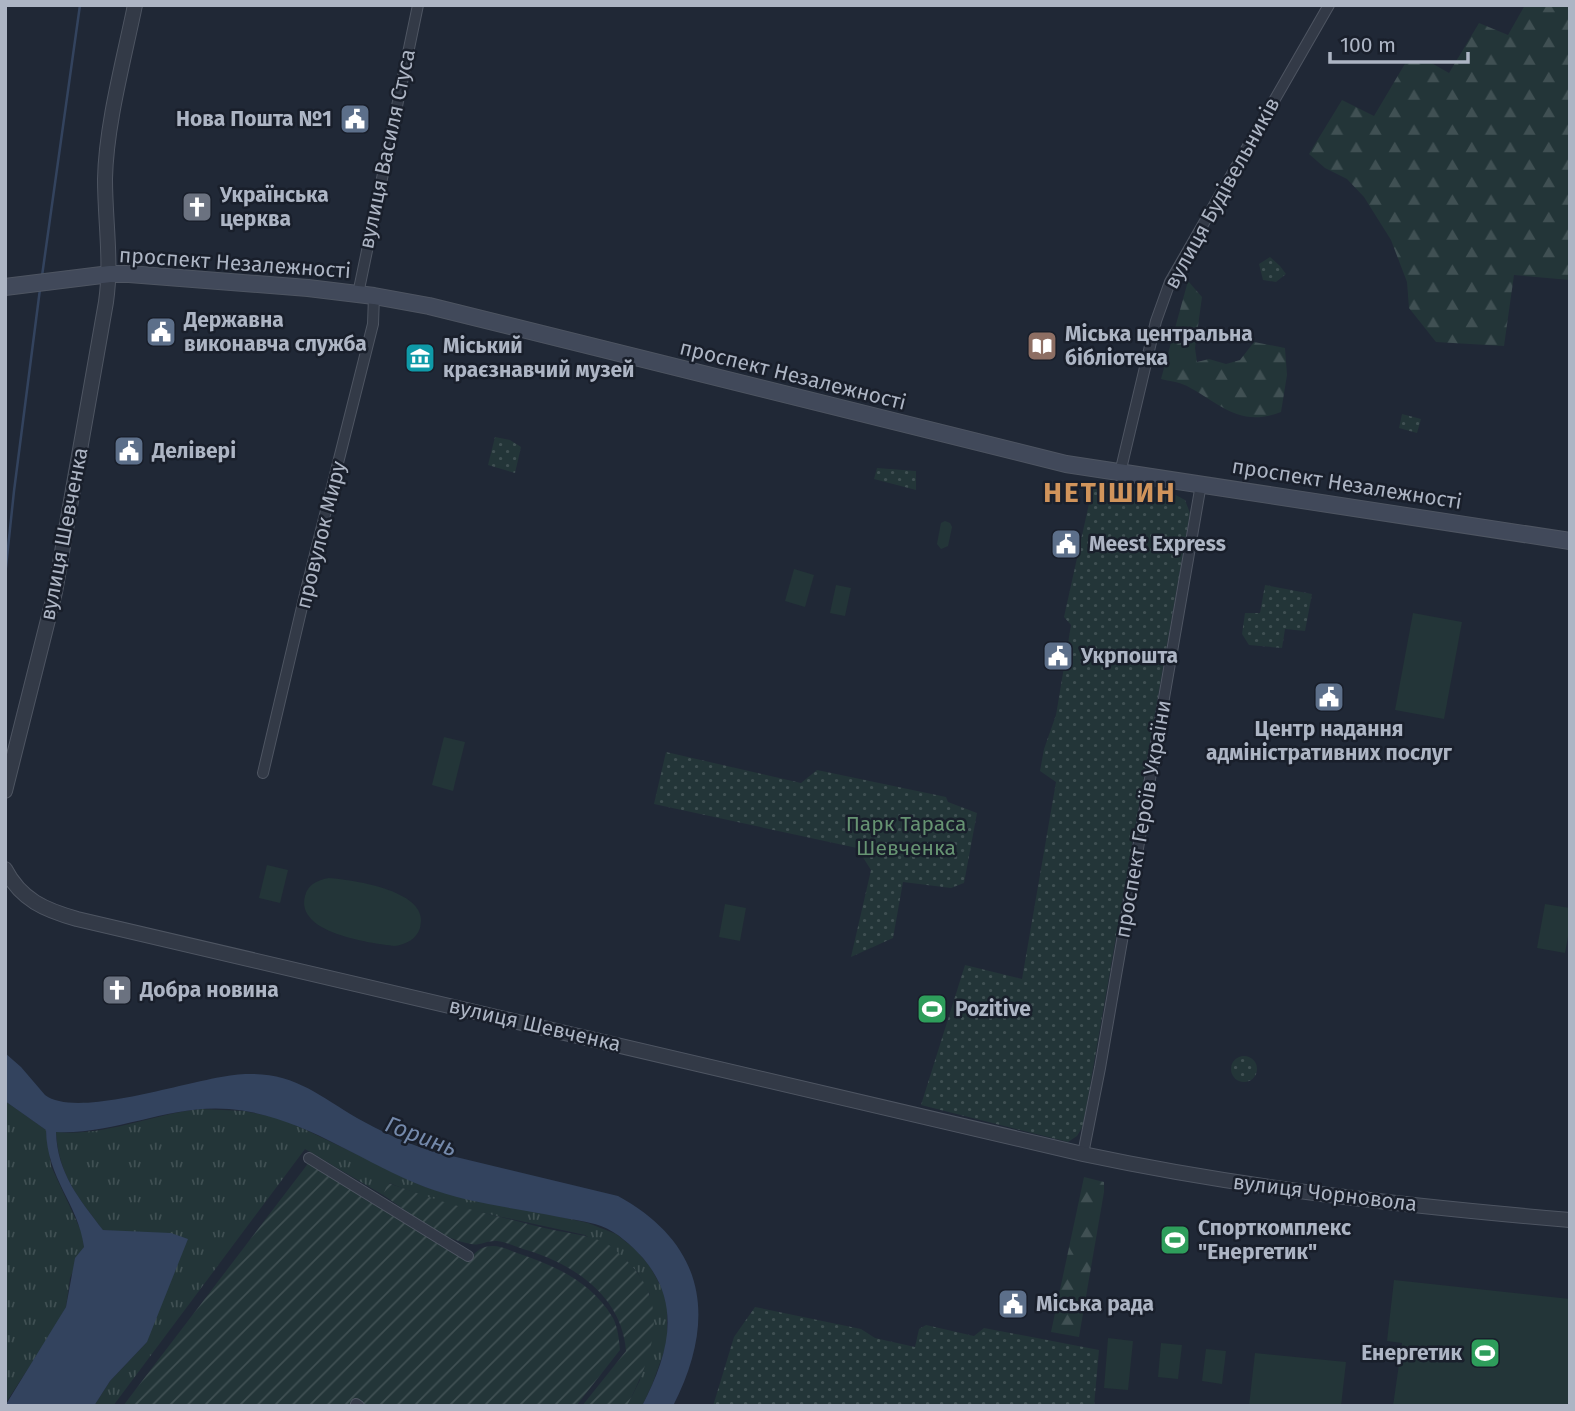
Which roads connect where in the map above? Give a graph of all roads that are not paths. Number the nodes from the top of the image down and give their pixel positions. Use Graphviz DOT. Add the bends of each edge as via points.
graph roads {
  1 [pos="135,5"];
  2 [pos="418,5"];
  3 [pos="1329,5"];
  4 [pos="110,274"];
  5 [pos="5,287"];
  6 [pos="366,295"];
  7 [pos="1120,473"];
  8 [pos="1200,484"];
  9 [pos="1570,541"];
  10 [pos="263,773"];
  11 [pos="5,791"];
  12 [pos="5,869"];
  13 [pos="1083,1154"];
  14 [pos="309,1158"];
  15 [pos="1570,1220"];
  16 [pos="468,1256"];
  1 -- 4 [label="street, вулиця Шевченка" via="105,178"];
  2 -- 6 [label="street, вулиця Василя Стуса"];
  3 -- 7 [label="street, вулиця Будівельників" via="1170,282 1156,321"];
  4 -- 5 [label="main road, проспект Незалежності"];
  4 -- 6 [label="main road, проспект Незалежності"];
  4 -- 11 [label="street, вулиця Шевченка" via="57,581"];
  6 -- 7 [label="main road, проспект Незалежності" via="441,309 1066,464"];
  6 -- 10 [label="street, провулок Миру" via="373,324"];
  7 -- 8 [label="main road, проспект Незалежності"];
  8 -- 9 [label="main road, проспект Незалежності"];
  8 -- 13 [label="street, проспект Героїв України"];
  12 -- 13 [label="street, вулиця Шевченка" via="36,905 77,919"];
  13 -- 15 [label="street, вулиця Чорновола" via="1346,1199"];
  14 -- 16 [label="street"];
}
